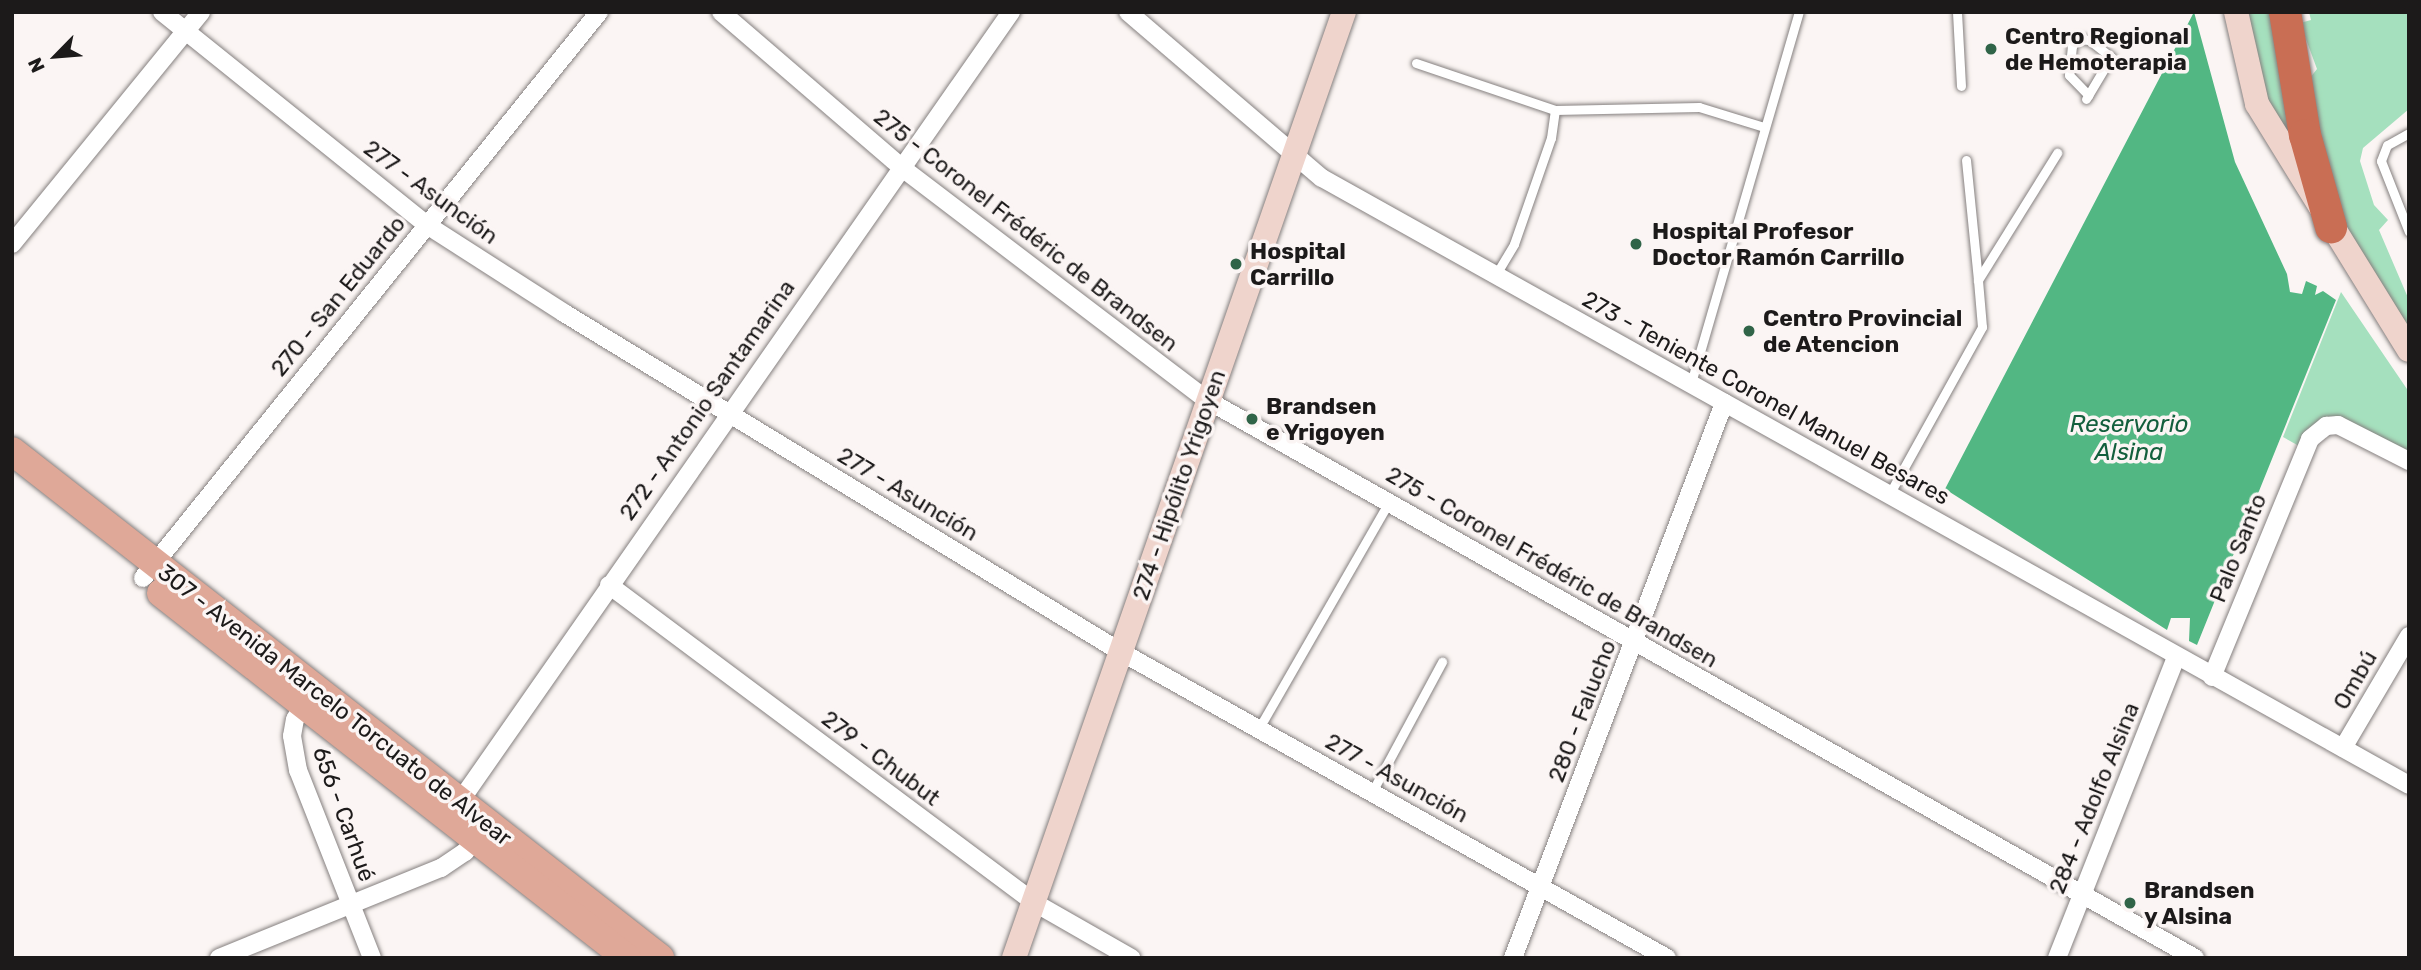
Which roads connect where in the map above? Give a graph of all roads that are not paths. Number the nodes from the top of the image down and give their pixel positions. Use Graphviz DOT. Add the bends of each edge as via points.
graph roads {
  1 [pos="162,12"];
  2 [pos="201,12"];
  3 [pos="599,12"];
  4 [pos="722,12"];
  5 [pos="1010,12"];
  6 [pos="1128,12"];
  7 [pos="1344,12"];
  8 [pos="1800,12"];
  9 [pos="1958,12"];
  10 [pos="2236,12"];
  11 [pos="2285,12"];
  12 [pos="186,31"];
  13 [pos="1416,63"];
  14 [pos="1961,86"];
  15 [pos="2087,97"];
  16 [pos="1555,110"];
  17 [pos="1764,127"];
  18 [pos="2409,133"];
  19 [pos="2057,153"];
  20 [pos="1293,154"];
  21 [pos="1966,159"];
  22 [pos="901,167"];
  23 [pos="2404,207"];
  24 [pos="427,225"];
  25 [pos="2331,227"];
  26 [pos="2409,232"];
  27 [pos="12,244"];
  28 [pos="1494,277"];
  29 [pos="1978,280"];
  30 [pos="2409,350"];
  31 [pos="1691,383"];
  32 [pos="1207,400"];
  33 [pos="1724,403"];
  34 [pos="727,413"];
  35 [pos="12,451"];
  36 [pos="2409,461"];
  37 [pos="12,475"];
  38 [pos="1890,494"];
  39 [pos="1389,502"];
  40 [pos="149,571"];
  41 [pos="609,585"];
  42 [pos="2409,636"];
  43 [pos="1634,642"];
  44 [pos="1121,652"];
  45 [pos="2176,657"];
  46 [pos="1442,662"];
  47 [pos="2213,677"];
  48 [pos="308,696"];
  49 [pos="1259,728"];
  50 [pos="2343,748"];
  51 [pos="2409,785"];
  52 [pos="1372,792"];
  53 [pos="453,810"];
  54 [pos="481,831"];
  55 [pos="1541,886"];
  56 [pos="2082,894"];
  57 [pos="350,904"];
  58 [pos="1035,904"];
  59 [pos="219,958"];
  60 [pos="372,958"];
  61 [pos="627,958"];
  62 [pos="660,958"];
  63 [pos="1014,958"];
  64 [pos="1131,958"];
  65 [pos="1513,958"];
  66 [pos="1667,958"];
  67 [pos="2057,958"];
  68 [pos="2196,958"];
  1 -- 12 [label="street, 277 - Asunción"];
  2 -- 12 [label="street"];
  3 -- 24 [label="street, 270 - San Eduardo"];
  4 -- 22 [label="street, 275 - Coronel Frédéric de Brandsen"];
  5 -- 22 [label="street, 272 - Antonio Santamarina"];
  6 -- 20 [label="street, 273 - Teniente Coronel Manuel Besares"];
  7 -- 20 [label="street, 274 - Hipólito Yrigoyen"];
  8 -- 17 [label="lane"];
  9 -- 14 [label="lane"];
  10 -- 25 [label="street" via="2258,104"];
  11 -- 25 [label="highway" via="2305,135"];
  12 -- 24 [label="street, 277 - Asunción"];
  12 -- 27 [label="street"];
  13 -- 16 [label="lane"];
  15 -- 15 [label="lane" via="2111,57 2089,40 2077,38 2069,75"];
  16 -- 17 [label="lane" via="1699,107"];
  16 -- 28 [label="lane" via="1551,138 1514,244"];
  17 -- 31 [label="lane"];
  18 -- 23 [label="lane" via="2381,152"];
  19 -- 29 [label="lane"];
  20 -- 28 [label="street, 273 - Teniente Coronel Manuel Besares" via="1322,178"];
  20 -- 32 [label="street, 274 - Hipólito Yrigoyen"];
  21 -- 29 [label="lane"];
  22 -- 32 [label="street, 275 - Coronel Frédéric de Brandsen"];
  22 -- 34 [label="street, 272 - Antonio Santamarina"];
  23 -- 26 [label="lane"];
  24 -- 34 [label="street, 277 - Asunción"];
  24 -- 40 [label="street, 270 - San Eduardo"];
  25 -- 30 [label="street"];
  28 -- 31 [label="street, 273 - Teniente Coronel Manuel Besares"];
  29 -- 38 [label="lane" via="1982,327"];
  31 -- 33 [label="street, 273 - Teniente Coronel Manuel Besares"];
  32 -- 39 [label="street, 275 - Coronel Frédéric de Brandsen"];
  32 -- 44 [label="street, 274 - Hipólito Yrigoyen"];
  33 -- 38 [label="street, 273 - Teniente Coronel Manuel Besares"];
  33 -- 43 [label="street, 280 - Falucho"];
  34 -- 41 [label="street, 272 - Antonio Santamarina"];
  34 -- 44 [label="street, 277 - Asunción"];
  35 -- 40 [label="main road, 307 - Avenida Marcelo Torcuato de Alvear"];
  36 -- 47 [label="street, Palo Santo" via="2338,425 2326,426 2310,439"];
  37 -- 40 [label="main road, 307 - Avenida Marcelo Torcuato de Alvear"];
  38 -- 45 [label="street, 273 - Teniente Coronel Manuel Besares"];
  39 -- 43 [label="street, 275 - Coronel Frédéric de Brandsen"];
  39 -- 49 [label="lane"];
  40 -- 48 [label="main road, 307 - Avenida Marcelo Torcuato de Alvear"];
  41 -- 53 [label="street, 272 - Antonio Santamarina"];
  41 -- 58 [label="street, 279 - Chubut"];
  42 -- 50 [label="street, Ombú"];
  43 -- 55 [label="street, 280 - Falucho"];
  43 -- 56 [label="street, 275 - Coronel Frédéric de Brandsen"];
  44 -- 49 [label="street, 277 - Asunción"];
  44 -- 58 [label="street, 274 - Hipólito Yrigoyen"];
  45 -- 47 [label="street, 273 - Teniente Coronel Manuel Besares"];
  45 -- 56 [label="street, 284 - Adolfo Alsina"];
  46 -- 52 [label="lane"];
  47 -- 50 [label="street, 273 - Teniente Coronel Manuel Besares"];
  48 -- 53 [label="main road, 307 - Avenida Marcelo Torcuato de Alvear"];
  48 -- 57 [label="street, 656 - Carhué" via="295,719 294,753"];
  49 -- 52 [label="street, 277 - Asunción"];
  50 -- 51 [label="street, 273 - Teniente Coronel Manuel Besares"];
  52 -- 55 [label="street, 277 - Asunción"];
  53 -- 54 [label="main road, 307 - Avenida Marcelo Torcuato de Alvear"];
  54 -- 57 [label="street" via="457,859 441,868"];
  54 -- 61 [label="main road, 307 - Avenida Marcelo Torcuato de Alvear"];
  54 -- 62 [label="main road, 307 - Avenida Marcelo Torcuato de Alvear"];
  55 -- 65 [label="street, 280 - Falucho"];
  55 -- 66 [label="street, 277 - Asunción"];
  56 -- 67 [label="street, 284 - Adolfo Alsina"];
  56 -- 68 [label="street, 275 - Coronel Frédéric de Brandsen"];
  57 -- 59 [label="street"];
  57 -- 60 [label="street, 656 - Carhué"];
  58 -- 63 [label="street, 274 - Hipólito Yrigoyen"];
  58 -- 64 [label="street, 279 - Chubut"];
}
